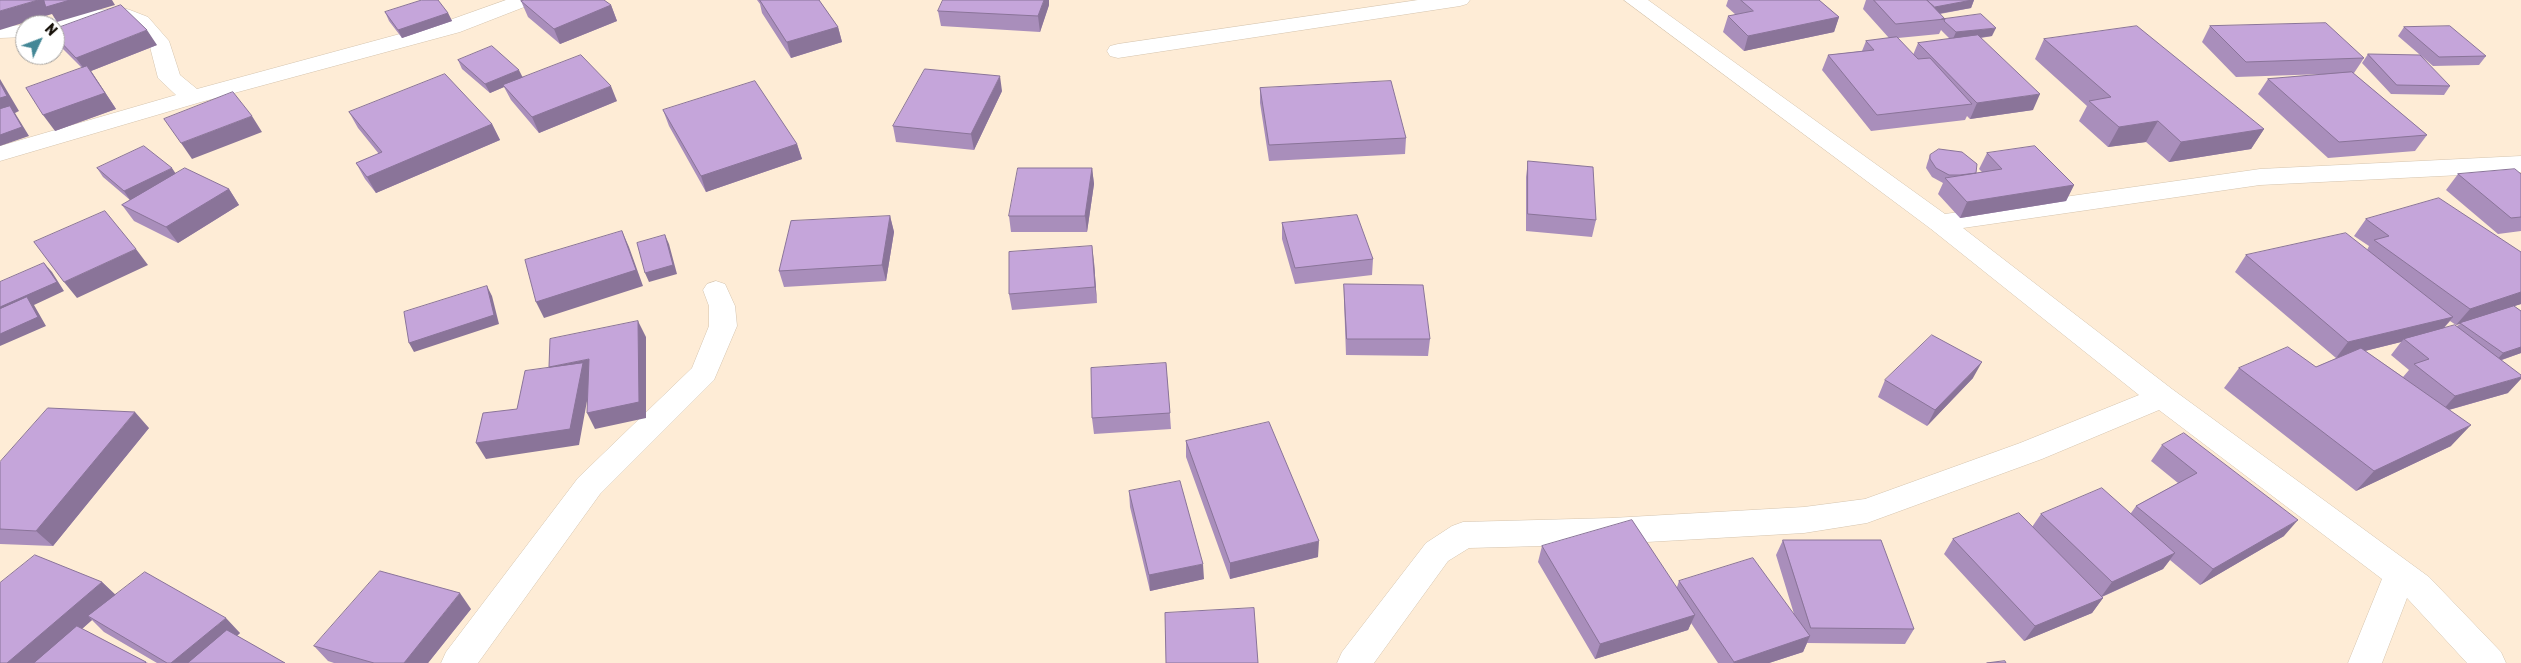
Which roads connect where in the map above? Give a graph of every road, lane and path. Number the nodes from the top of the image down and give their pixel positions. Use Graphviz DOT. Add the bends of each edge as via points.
graph roads {
  1 [pos="525,0"];
  2 [pos="1460,0"];
  3 [pos="1634,0"];
  4 [pos="65,23"];
  5 [pos="15,31"];
  6 [pos="0,32"];
  7 [pos="1118,51"];
  8 [pos="193,97"];
  9 [pos="0,154"];
  10 [pos="2521,164"];
  11 [pos="1940,223"];
  12 [pos="716,290"];
  13 [pos="2162,397"];
  14 [pos="2400,574"];
  15 [pos="458,663"];
  16 [pos="1354,663"];
  17 [pos="2365,663"];
  18 [pos="2489,663"];
  1 -- 8 [label="street" via="452,27"];
  2 -- 7 [label="street"];
  3 -- 11 [label="street"];
  4 -- 8 [label="street" via="123,14 140,22 162,46 169,78"];
  5 -- 6 [label="street"];
  8 -- 9 [label="street"];
  10 -- 11 [label="street" via="2260,177"];
  11 -- 13 [label="street"];
  12 -- 15 [label="street" via="722,306 723,326 704,373 589,486"];
  13 -- 14 [label="street"];
  13 -- 16 [label="street" via="2031,451 1867,511 1804,520 1612,532 1463,535 1436,552"];
  14 -- 17 [label="street"];
  14 -- 18 [label="street" via="2417,587"];
}
